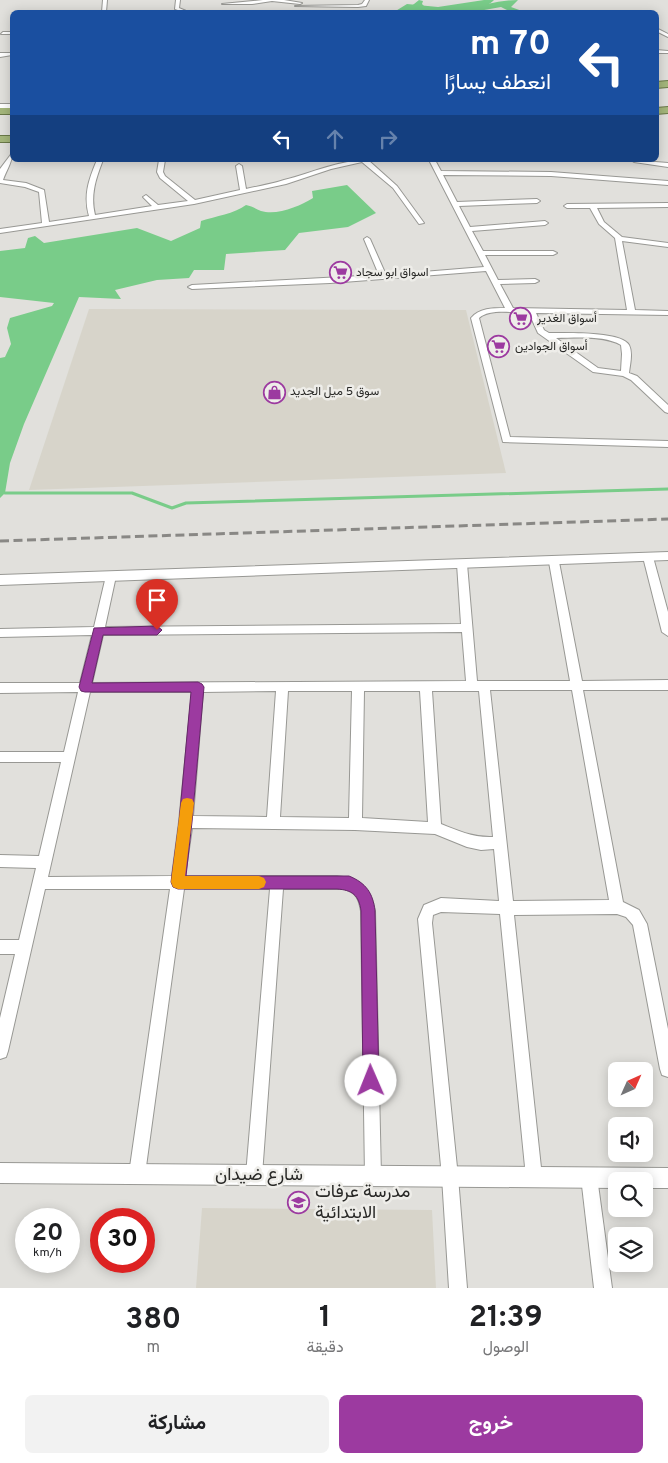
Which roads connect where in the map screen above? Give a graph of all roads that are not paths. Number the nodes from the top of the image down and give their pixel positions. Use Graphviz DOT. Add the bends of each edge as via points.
graph roads {
  1 [pos="272,0"];
  2 [pos="367,0"];
  3 [pos="300,3"];
  4 [pos="224,4"];
  5 [pos="3,33"];
  6 [pos="10,33"];
  7 [pos="10,158"];
  8 [pos="99,162"];
  9 [pos="162,162"];
  10 [pos="355,162"];
  11 [pos="366,162"];
  12 [pos="433,162"];
  13 [pos="651,162"];
  14 [pos="668,164"];
  15 [pos="239,166"];
  16 [pos="439,173"];
  17 [pos="0,180"];
  18 [pos="668,183"];
  19 [pos="243,190"];
  20 [pos="146,197"];
  21 [pos="537,201"];
  22 [pos="194,202"];
  23 [pos="455,204"];
  24 [pos="592,205"];
  25 [pos="668,205"];
  26 [pos="567,206"];
  27 [pos="156,208"];
  28 [pos="93,218"];
  29 [pos="421,223"];
  30 [pos="545,223"];
  31 [pos="46,225"];
  32 [pos="468,229"];
  33 [pos="0,231"];
  34 [pos="619,239"];
  35 [pos="367,240"];
  36 [pos="668,245"];
  37 [pos="480,253"];
  38 [pos="553,253"];
  39 [pos="489,269"];
  40 [pos="383,277"];
  41 [pos="535,281"];
  42 [pos="495,282"];
  43 [pos="192,287"];
  44 [pos="510,310"];
  45 [pos="531,310"];
  46 [pos="631,311"];
  47 [pos="668,313"];
  48 [pos="547,335"];
  49 [pos="625,374"];
  50 [pos="668,410"];
  51 [pos="668,444"];
  52 [pos="668,556"];
  53 [pos="648,557"];
  54 [pos="554,562"];
  55 [pos="462,564"];
  56 [pos="111,576"];
  57 [pos="0,580"];
  58 [pos="468,628"];
  59 [pos="98,631"];
  60 [pos="668,632"];
  61 [pos="0,633"];
  62 [pos="668,685"];
  63 [pos="282,686"];
  64 [pos="358,686"];
  65 [pos="426,686"];
  66 [pos="478,686"];
  67 [pos="578,686"];
  68 [pos="85,687"];
  69 [pos="198,687"];
  70 [pos="0,688"];
  71 [pos="0,757"];
  72 [pos="69,757"];
  73 [pos="186,822"];
  74 [pos="273,824"];
  75 [pos="355,824"];
  76 [pos="435,828"];
  77 [pos="499,843"];
  78 [pos="0,861"];
  79 [pos="44,862"];
  80 [pos="178,882"];
  81 [pos="277,882"];
  82 [pos="39,883"];
  83 [pos="617,907"];
  84 [pos="505,908"];
  85 [pos="0,947"];
  86 [pos="24,947"];
  87 [pos="0,1047"];
  88 [pos="668,1069"];
  89 [pos="0,1173"];
  90 [pos="138,1174"];
  91 [pos="254,1175"];
  92 [pos="373,1176"];
  93 [pos="450,1177"];
  94 [pos="534,1177"];
  95 [pos="589,1178"];
  96 [pos="668,1178"];
  97 [pos="458,1288"];
  98 [pos="603,1288"];
  1 -- 3 [label="street"];
  1 -- 4 [label="street"];
  2 -- 3 [label="street" via="358,6"];
  5 -- 6 [label="street"];
  7 -- 17 [label="street"];
  8 -- 28 [label="street" via="88,200"];
  9 -- 22 [label="street" via="162,177"];
  10 -- 19 [label="street" via="286,182"];
  11 -- 29 [label="street" via="395,187"];
  12 -- 16 [label="street"];
  13 -- 14 [label="street"];
  15 -- 19 [label="street"];
  16 -- 18 [label="street" via="577,176"];
  16 -- 23 [label="street"];
  17 -- 31 [label="street" via="42,191"];
  19 -- 22 [label="street"];
  20 -- 27 [label="street"];
  21 -- 23 [label="street"];
  22 -- 27 [label="street"];
  23 -- 32 [label="street"];
  24 -- 25 [label="street"];
  24 -- 26 [label="street"];
  24 -- 34 [label="street" via="601,223"];
  27 -- 28 [label="street"];
  28 -- 31 [label="street"];
  30 -- 32 [label="street"];
  31 -- 33 [label="street"];
  32 -- 37 [label="street"];
  34 -- 36 [label="street"];
  34 -- 46 [label="street"];
  35 -- 40 [label="street"];
  37 -- 38 [label="street"];
  37 -- 39 [label="street"];
  39 -- 40 [label="street"];
  39 -- 42 [label="street"];
  40 -- 43 [label="street"];
  41 -- 42 [label="street"];
  42 -- 44 [label="street"];
  44 -- 45 [label="street"];
  44 -- 51 [label="street" via="485,311 475,318 506,440"];
  45 -- 46 [label="street"];
  45 -- 48 [label="street" via="539,328"];
  46 -- 47 [label="street"];
  48 -- 49 [label="street" via="596,370"];
  48 -- 49 [label="street" via="621,341 626,347"];
  49 -- 50 [label="street" via="634,378"];
  52 -- 53 [label="street"];
  53 -- 54 [label="street"];
  53 -- 60 [label="street"];
  54 -- 55 [label="street"];
  54 -- 67 [label="street"];
  55 -- 56 [label="street"];
  55 -- 58 [label="street"];
  56 -- 57 [label="street"];
  56 -- 59 [label="street"];
  58 -- 59 [label="street"];
  58 -- 66 [label="street"];
  59 -- 61 [label="street"];
  59 -- 68 [label="street"];
  62 -- 67 [label="street"];
  63 -- 64 [label="street"];
  63 -- 69 [label="street"];
  63 -- 74 [label="street"];
  64 -- 65 [label="street"];
  64 -- 75 [label="street"];
  65 -- 66 [label="street"];
  65 -- 76 [label="street"];
  66 -- 67 [label="street"];
  66 -- 77 [label="street"];
  67 -- 83 [label="street"];
  68 -- 69 [label="street"];
  68 -- 70 [label="street"];
  68 -- 72 [label="street"];
  69 -- 73 [label="street"];
  71 -- 72 [label="street"];
  72 -- 79 [label="street"];
  73 -- 74 [label="street"];
  73 -- 80 [label="street"];
  74 -- 75 [label="street"];
  75 -- 76 [label="street"];
  76 -- 77 [label="street" via="467,841"];
  77 -- 84 [label="street"];
  78 -- 79 [label="street"];
  79 -- 82 [label="street"];
  80 -- 81 [label="street"];
  80 -- 82 [label="street"];
  80 -- 90 [label="street"];
  81 -- 91 [label="street"];
  81 -- 92 [label="street" via="349,883 360,889 367,899"];
  82 -- 86 [label="street"];
  83 -- 84 [label="street"];
  83 -- 88 [label="street" via="631,912 640,924"];
  84 -- 93 [label="street" via="434,906 424,916"];
  84 -- 94 [label="street"];
  85 -- 86 [label="street"];
  86 -- 87 [label="street"];
  89 -- 90 [label="street, شارع ضيدان"];
  90 -- 91 [label="street, شارع ضيدان"];
  91 -- 92 [label="street, شارع ضيدان"];
  92 -- 93 [label="street, شارع ضيدان"];
  93 -- 94 [label="street, شارع ضيدان"];
  93 -- 97 [label="street"];
  94 -- 95 [label="street, شارع ضيدان"];
  95 -- 96 [label="street, شارع ضيدان"];
  95 -- 98 [label="street"];
}
